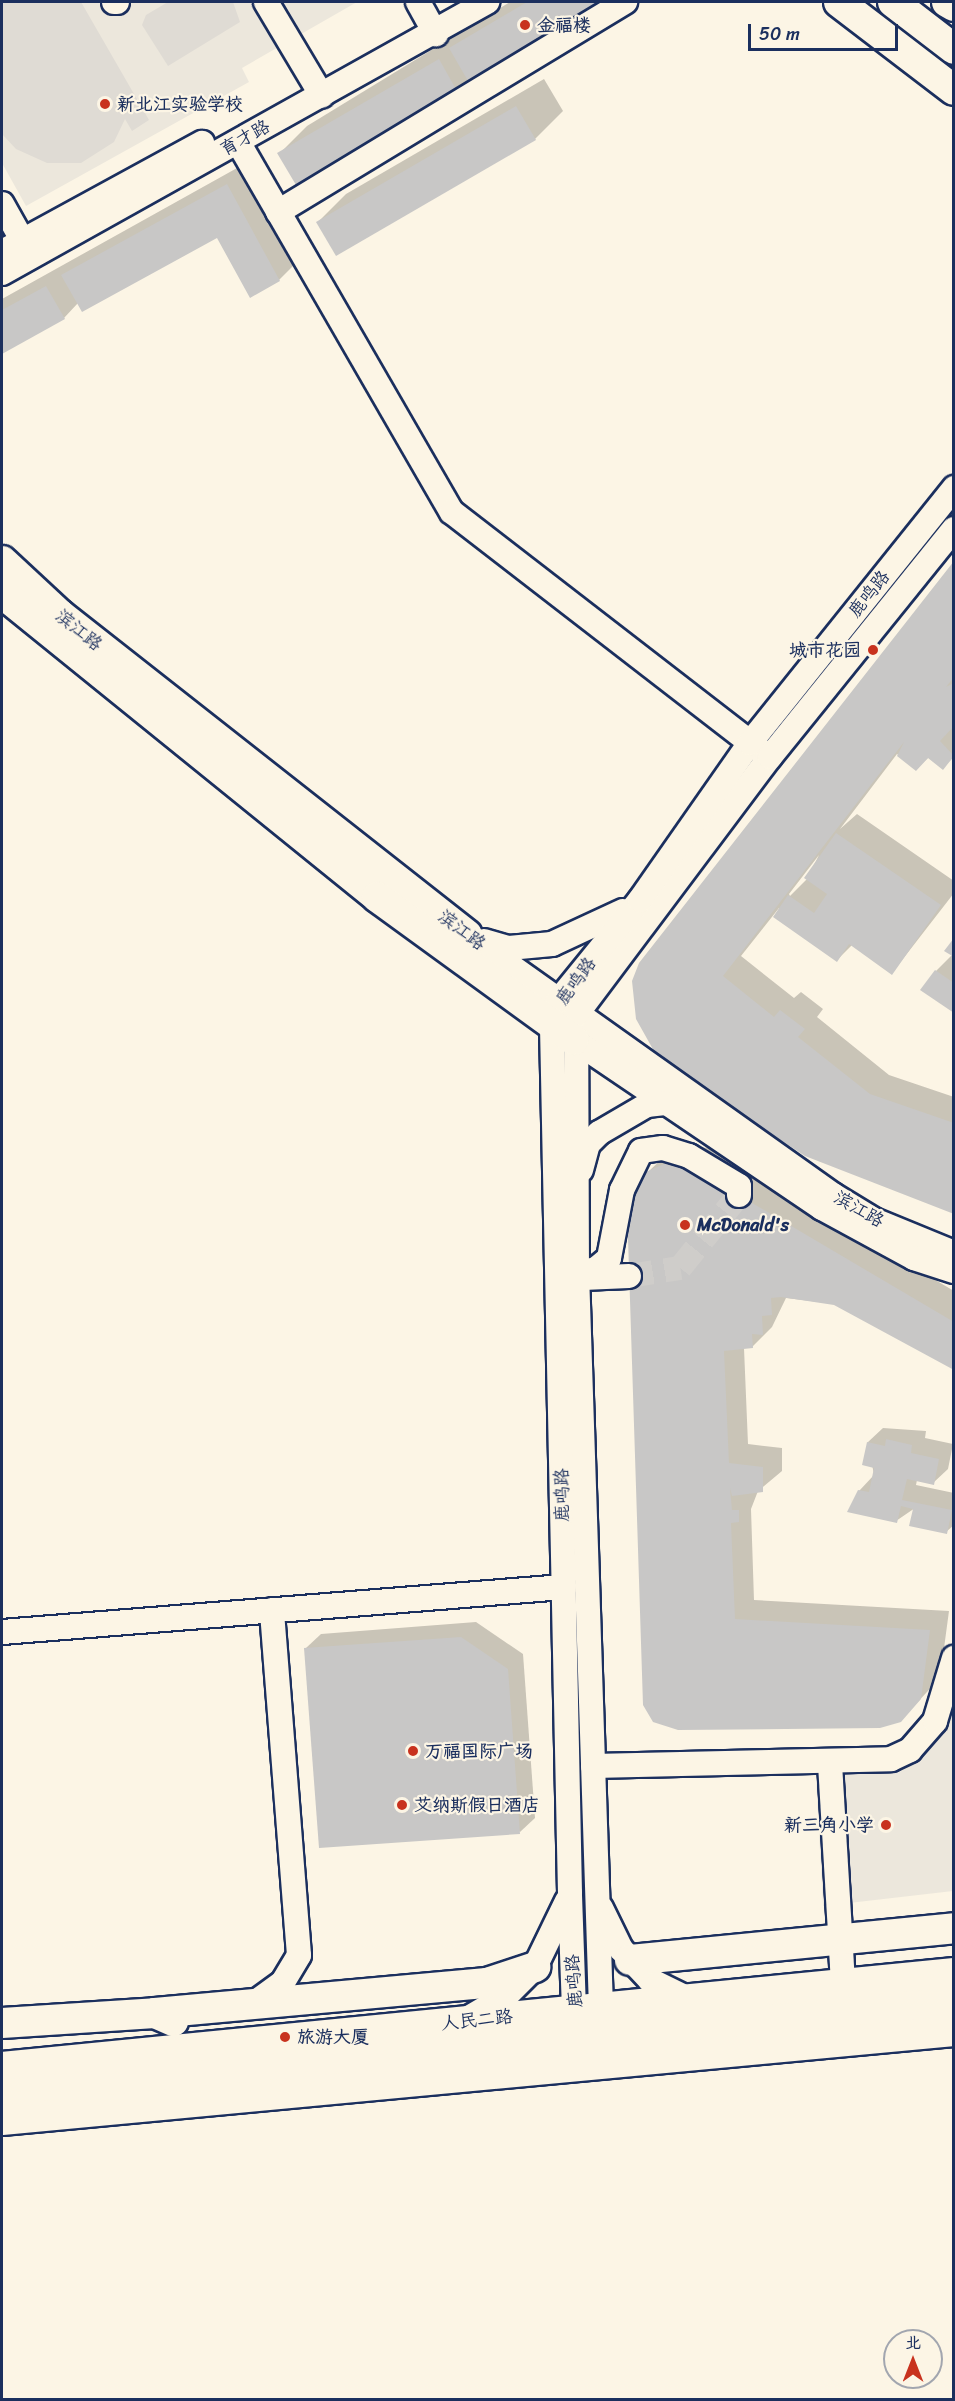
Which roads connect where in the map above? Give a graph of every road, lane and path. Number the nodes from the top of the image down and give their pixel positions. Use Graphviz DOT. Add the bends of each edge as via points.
graph roads {
  1 [pos="266,2"];
  2 [pos="459,2"];
  3 [pos="487,2"];
  4 [pos="625,2"];
  5 [pos="839,2"];
  6 [pos="900,7"];
  7 [pos="427,19"];
  8 [pos="954,49"];
  9 [pos="911,57"];
  10 [pos="318,89"];
  11 [pos="954,90"];
  12 [pos="238,142"];
  13 [pos="2,204"];
  14 [pos="278,212"];
  15 [pos="18,249"];
  16 [pos="2,273"];
  17 [pos="954,488"];
  18 [pos="954,529"];
  19 [pos="2,561"];
  20 [pos="2,593"];
  21 [pos="760,750"];
  22 [pos="640,900"];
  23 [pos="467,935"];
  24 [pos="565,1020"];
  25 [pos="665,1103"];
  26 [pos="577,1193"];
  27 [pos="739,1195"];
  28 [pos="954,1253"];
  29 [pos="954,1271"];
  30 [pos="578,1276"];
  31 [pos="628,1276"];
  32 [pos="564,1587"];
  33 [pos="272,1610"];
  34 [pos="2,1632"];
  35 [pos="954,1658"];
  36 [pos="831,1764"];
  37 [pos="593,1767"];
  38 [pos="570,1893"];
  39 [pos="596,1893"];
  40 [pos="954,1928"];
  41 [pos="838,1940"];
  42 [pos="630,1960"];
  43 [pos="535,1967"];
  44 [pos="954,1973"];
  45 [pos="843,1985"];
  46 [pos="696,2001"];
  47 [pos="954,2002"];
  48 [pos="253,2004"];
  49 [pos="587,2009"];
  50 [pos="155,2013"];
  51 [pos="2,2022"];
  52 [pos="460,2022"];
  53 [pos="954,2031"];
  54 [pos="585,2038"];
  55 [pos="231,2046"];
  56 [pos="2,2067"];
  57 [pos="2,2095"];
  58 [pos="2,2120"];
  1 -- 10 [label="street"];
  2 -- 7 [label="street, 育才路"];
  3 -- 7 [label="street, 育才路"];
  4 -- 14 [label="street"];
  5 -- 9 [label="main road"];
  6 -- 8 [label="main road"];
  6 -- 9 [label="main road"];
  7 -- 10 [label="street, 育才路"];
  9 -- 11 [label="main road"];
  10 -- 12 [label="street, 育才路"];
  10 -- 15 [label="street, 育才路"];
  12 -- 14 [label="street"];
  12 -- 15 [label="street, 育才路"];
  13 -- 15 [label="street"];
  14 -- 21 [label="street" via="452,512"];
  15 -- 16 [label="street, 育才路"];
  17 -- 21 [label="street, 鹿鸣路"];
  18 -- 21 [label="street, 鹿鸣路"];
  19 -- 23 [label="main road, 滨江路" via="68,621"];
  20 -- 24 [label="main road, 滨江路" via="377,897"];
  21 -- 22 [label="street, 鹿鸣路"];
  21 -- 24 [label="street, 鹿鸣路"];
  22 -- 23 [label="street" via="598,927 552,944 510,948"];
  22 -- 24 [label="street, 鹿鸣路"];
  23 -- 24 [label="street, 滨江路"];
  24 -- 25 [label="street, 滨江路"];
  24 -- 26 [label="street, 鹿鸣路"];
  24 -- 28 [label="street, 滨江路" via="874,1220"];
  24 -- 32 [label="street, 鹿鸣路"];
  25 -- 26 [label="street" via="647,1105 594,1138"];
  25 -- 29 [label="street, 滨江路" via="822,1208 914,1258"];
  26 -- 30 [label="street, 鹿鸣路"];
  27 -- 30 [label="street" via="738,1186 688,1156 663,1148 641,1151 622,1190 609,1258"];
  30 -- 31 [label="street"];
  30 -- 37 [label="street, 鹿鸣路"];
  32 -- 33 [label="street"];
  32 -- 38 [label="street, 鹿鸣路"];
  33 -- 34 [label="street"];
  33 -- 48 [label="street" via="299,1955 284,1982"];
  35 -- 36 [label="street" via="935,1721 910,1750 870,1764"];
  36 -- 37 [label="street"];
  36 -- 41 [label="street"];
  37 -- 39 [label="street, 鹿鸣路"];
  38 -- 43 [label="street"];
  38 -- 49 [label="street, 鹿鸣路"];
  39 -- 42 [label="street" via="612,1935"];
  39 -- 49 [label="street, 鹿鸣路"];
  40 -- 41 [label="main road"];
  41 -- 42 [label="main road"];
  41 -- 45 [label="street"];
  42 -- 46 [label="street" via="650,1980"];
  43 -- 48 [label="main road, 人民二路" via="487,1983"];
  43 -- 52 [label="street" via="497,2003"];
  44 -- 45 [label="main road, 人民二路"];
  45 -- 46 [label="main road, 人民二路"];
  46 -- 49 [label="main road, 人民二路"];
  47 -- 54 [label="main road, 人民二路"];
  48 -- 50 [label="main road, 人民二路"];
  49 -- 52 [label="main road, 人民二路"];
  49 -- 54 [label="street, 鹿鸣路"];
  50 -- 51 [label="main road, 人民二路"];
  50 -- 55 [label="main road"];
  52 -- 55 [label="main road, 人民二路"];
  53 -- 58 [label="main road"];
  54 -- 57 [label="main road, 人民二路"];
  55 -- 56 [label="main road, 人民二路"];
}
